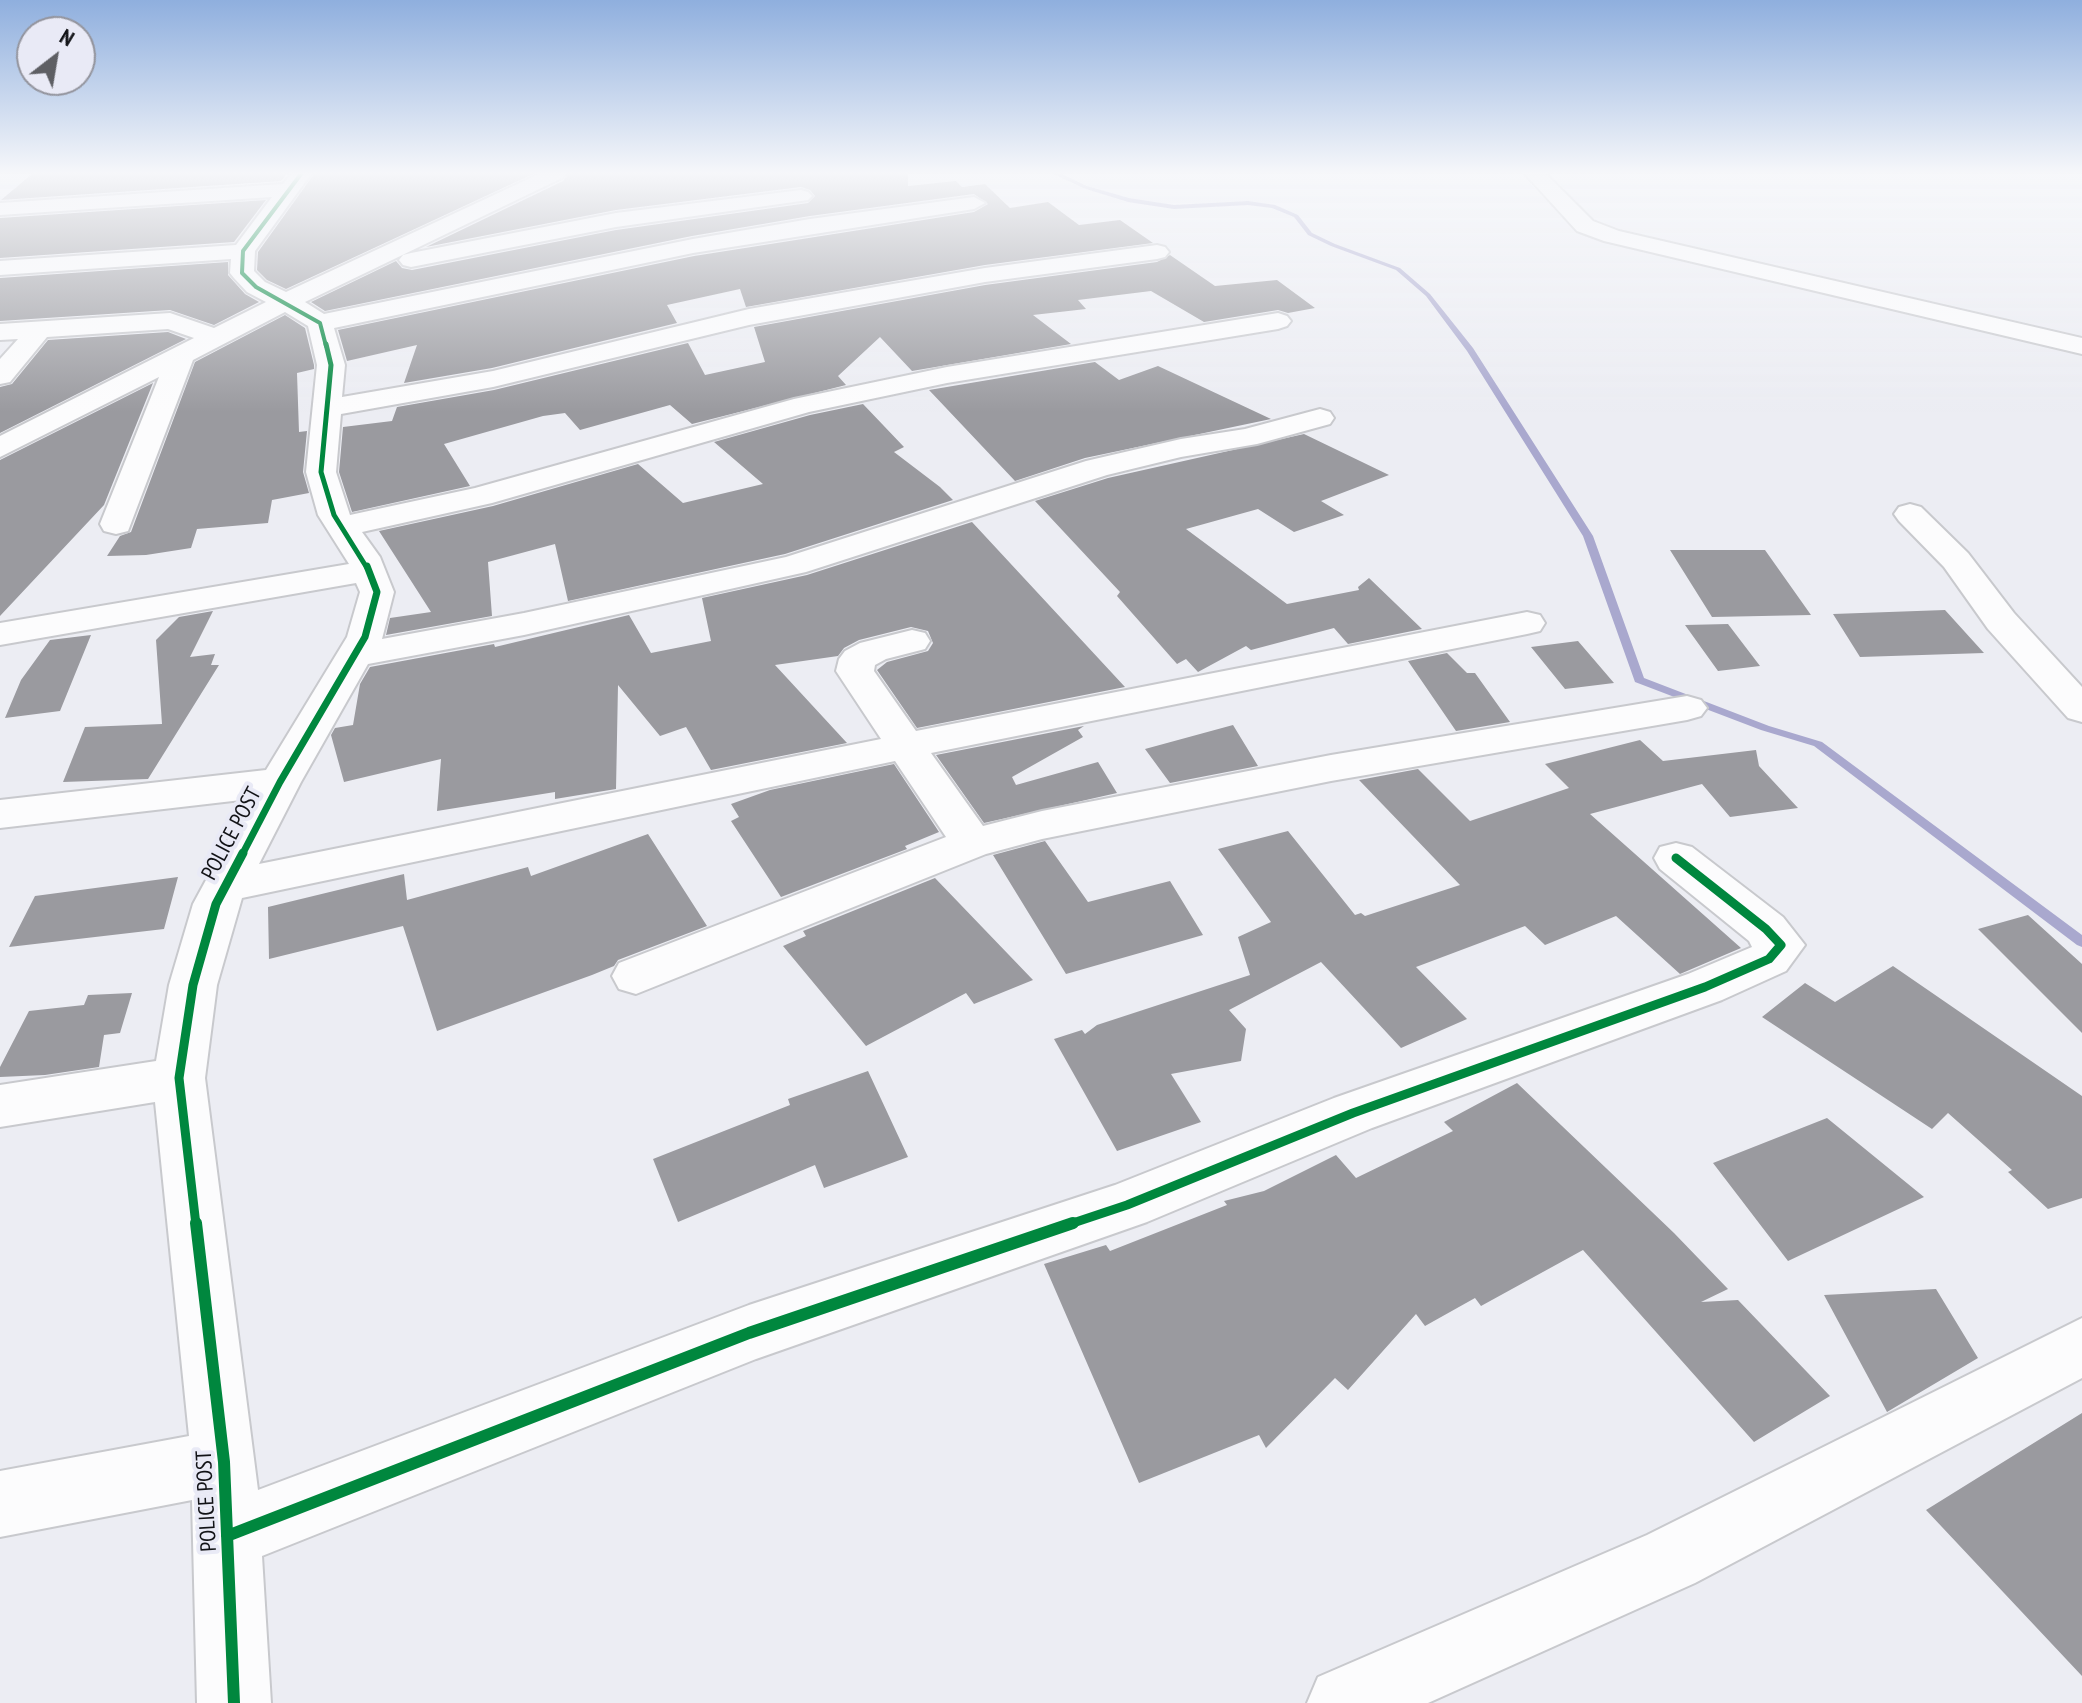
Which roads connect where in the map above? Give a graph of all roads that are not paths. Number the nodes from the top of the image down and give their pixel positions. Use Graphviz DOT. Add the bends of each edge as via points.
graph roads {
  1 [pos="208,253"];
  2 [pos="243,253"];
  3 [pos="389,253"];
  4 [pos="443,253"];
  5 [pos="649,253"];
  6 [pos="1146,253"];
  7 [pos="1687,253"];
  8 [pos="0,268"];
  9 [pos="353,271"];
  10 [pos="302,312"];
  11 [pos="1278,321"];
  12 [pos="39,330"];
  13 [pos="0,332"];
  14 [pos="218,338"];
  15 [pos="2082,346"];
  16 [pos="181,356"];
  17 [pos="0,376"];
  18 [pos="329,408"];
  19 [pos="1320,418"];
  20 [pos="0,448"];
  21 [pos="1910,514"];
  22 [pos="116,524"];
  23 [pos="342,527"];
  24 [pos="369,571"];
  25 [pos="1527,623"];
  26 [pos="0,634"];
  27 [pos="912,641"];
  28 [pos="354,655"];
  29 [pos="1687,708"];
  30 [pos="2082,710"];
  31 [pos="904,746"];
  32 [pos="280,782"];
  33 [pos="0,814"];
  34 [pos="972,843"];
  35 [pos="1676,858"];
  36 [pos="225,886"];
  37 [pos="636,976"];
  38 [pos="179,1078"];
  39 [pos="0,1106"];
  40 [pos="2082,1346"];
  41 [pos="224,1462"];
  42 [pos="0,1504"];
  43 [pos="227,1536"];
  44 [pos="234,1703"];
  45 [pos="1344,1703"];
  1 -- 8 [label="street"];
  2 -- 10 [label="street" via="242,273 256,287"];
  3 -- 9 [label="street"];
  4 -- 9 [label="street"];
  5 -- 10 [label="street"];
  6 -- 18 [label="street" via="985,275 749,317 493,379"];
  7 -- 15 [label="street"];
  9 -- 10 [label="street"];
  10 -- 14 [label="street"];
  10 -- 18 [label="street, POLICE POST" via="331,365"];
  11 -- 23 [label="street" via="947,375 804,405 481,496"];
  12 -- 13 [label="street"];
  12 -- 14 [label="street" via="170,321"];
  12 -- 17 [label="street"];
  14 -- 16 [label="street"];
  16 -- 20 [label="street"];
  16 -- 22 [label="street"];
  18 -- 23 [label="street, POLICE POST" via="321,472"];
  19 -- 28 [label="street" via="1097,468 780,568"];
  21 -- 30 [label="street" via="1956,560 2001,621"];
  23 -- 24 [label="street, POLICE POST"];
  24 -- 26 [label="street"];
  24 -- 28 [label="street, POLICE POST" via="377,592 365,637"];
  25 -- 31 [label="street"];
  27 -- 31 [label="street" via="873,651 858,659 855,671"];
  28 -- 32 [label="street, POLICE POST"];
  29 -- 34 [label="street" via="1331,768"];
  31 -- 34 [label="street"];
  31 -- 36 [label="street"];
  32 -- 33 [label="street"];
  32 -- 36 [label="street, POLICE POST"];
  34 -- 37 [label="street"];
  35 -- 43 [label="street" via="1781,945 1769,959 1705,987 1353,1113 1127,1205 749,1333"];
  36 -- 38 [label="street, POLICE POST" via="193,985"];
  38 -- 39 [label="street"];
  38 -- 41 [label="street, POLICE POST"];
  40 -- 45 [label="street" via="1671,1559"];
  41 -- 42 [label="street"];
  41 -- 43 [label="street, POLICE POST"];
  43 -- 44 [label="street, POLICE POST"];
}
